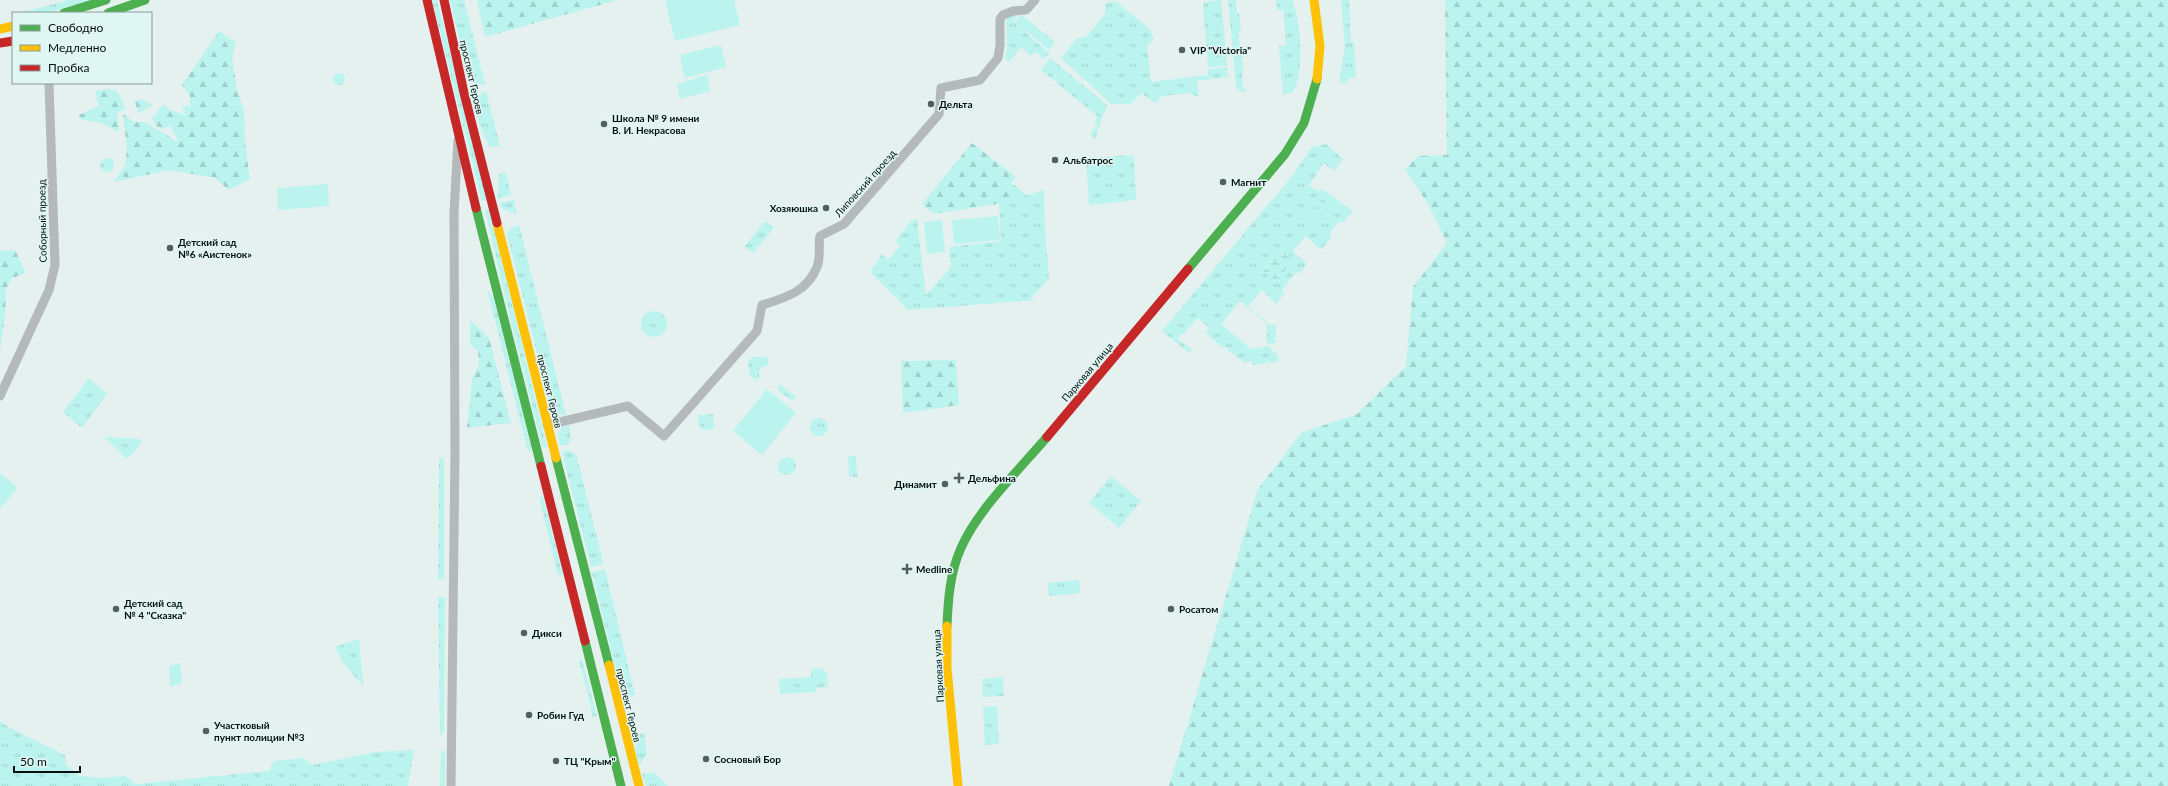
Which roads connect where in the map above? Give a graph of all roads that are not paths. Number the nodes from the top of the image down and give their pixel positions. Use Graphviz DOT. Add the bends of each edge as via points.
graph roads {
  1 [pos="106,0"];
  2 [pos="145,0"];
  3 [pos="427,0"];
  4 [pos="444,0"];
  5 [pos="1035,0"];
  6 [pos="1314,0"];
  7 [pos="67,12"];
  8 [pos="111,12"];
  9 [pos="12,26"];
  10 [pos="0,29"];
  11 [pos="12,41"];
  12 [pos="0,43"];
  13 [pos="49,84"];
  14 [pos="458,134"];
  15 [pos="0,396"];
  16 [pos="548,425"];
  17 [pos="451,786"];
  18 [pos="621,786"];
  19 [pos="639,786"];
  20 [pos="958,786"];
  1 -- 7 [label="main road"];
  2 -- 8 [label="main road"];
  3 -- 14 [label="main road"];
  4 -- 16 [label="main road, проспект Героев" via="464,92"];
  5 -- 16 [label="street, Липовский проезд" via="1026,10 1003,14 1000,19 998,58 980,80 941,88 939,114 844,224 820,236 817,267 806,283 794,295 762,305 757,331 664,436 628,406"];
  6 -- 20 [label="main road, Парковая улица" via="1319,18 1320,54 1314,95 1304,123 1285,154 986,509 959,553 949,592 947,612 947,652"];
  9 -- 10 [label="main road"];
  11 -- 12 [label="main road"];
  13 -- 15 [label="street, Соборный проезд" via="55,265 49,290"];
  14 -- 17 [label="street" via="454,212 455,453"];
  14 -- 18 [label="main road"];
  16 -- 19 [label="main road, проспект Героев"];
}
